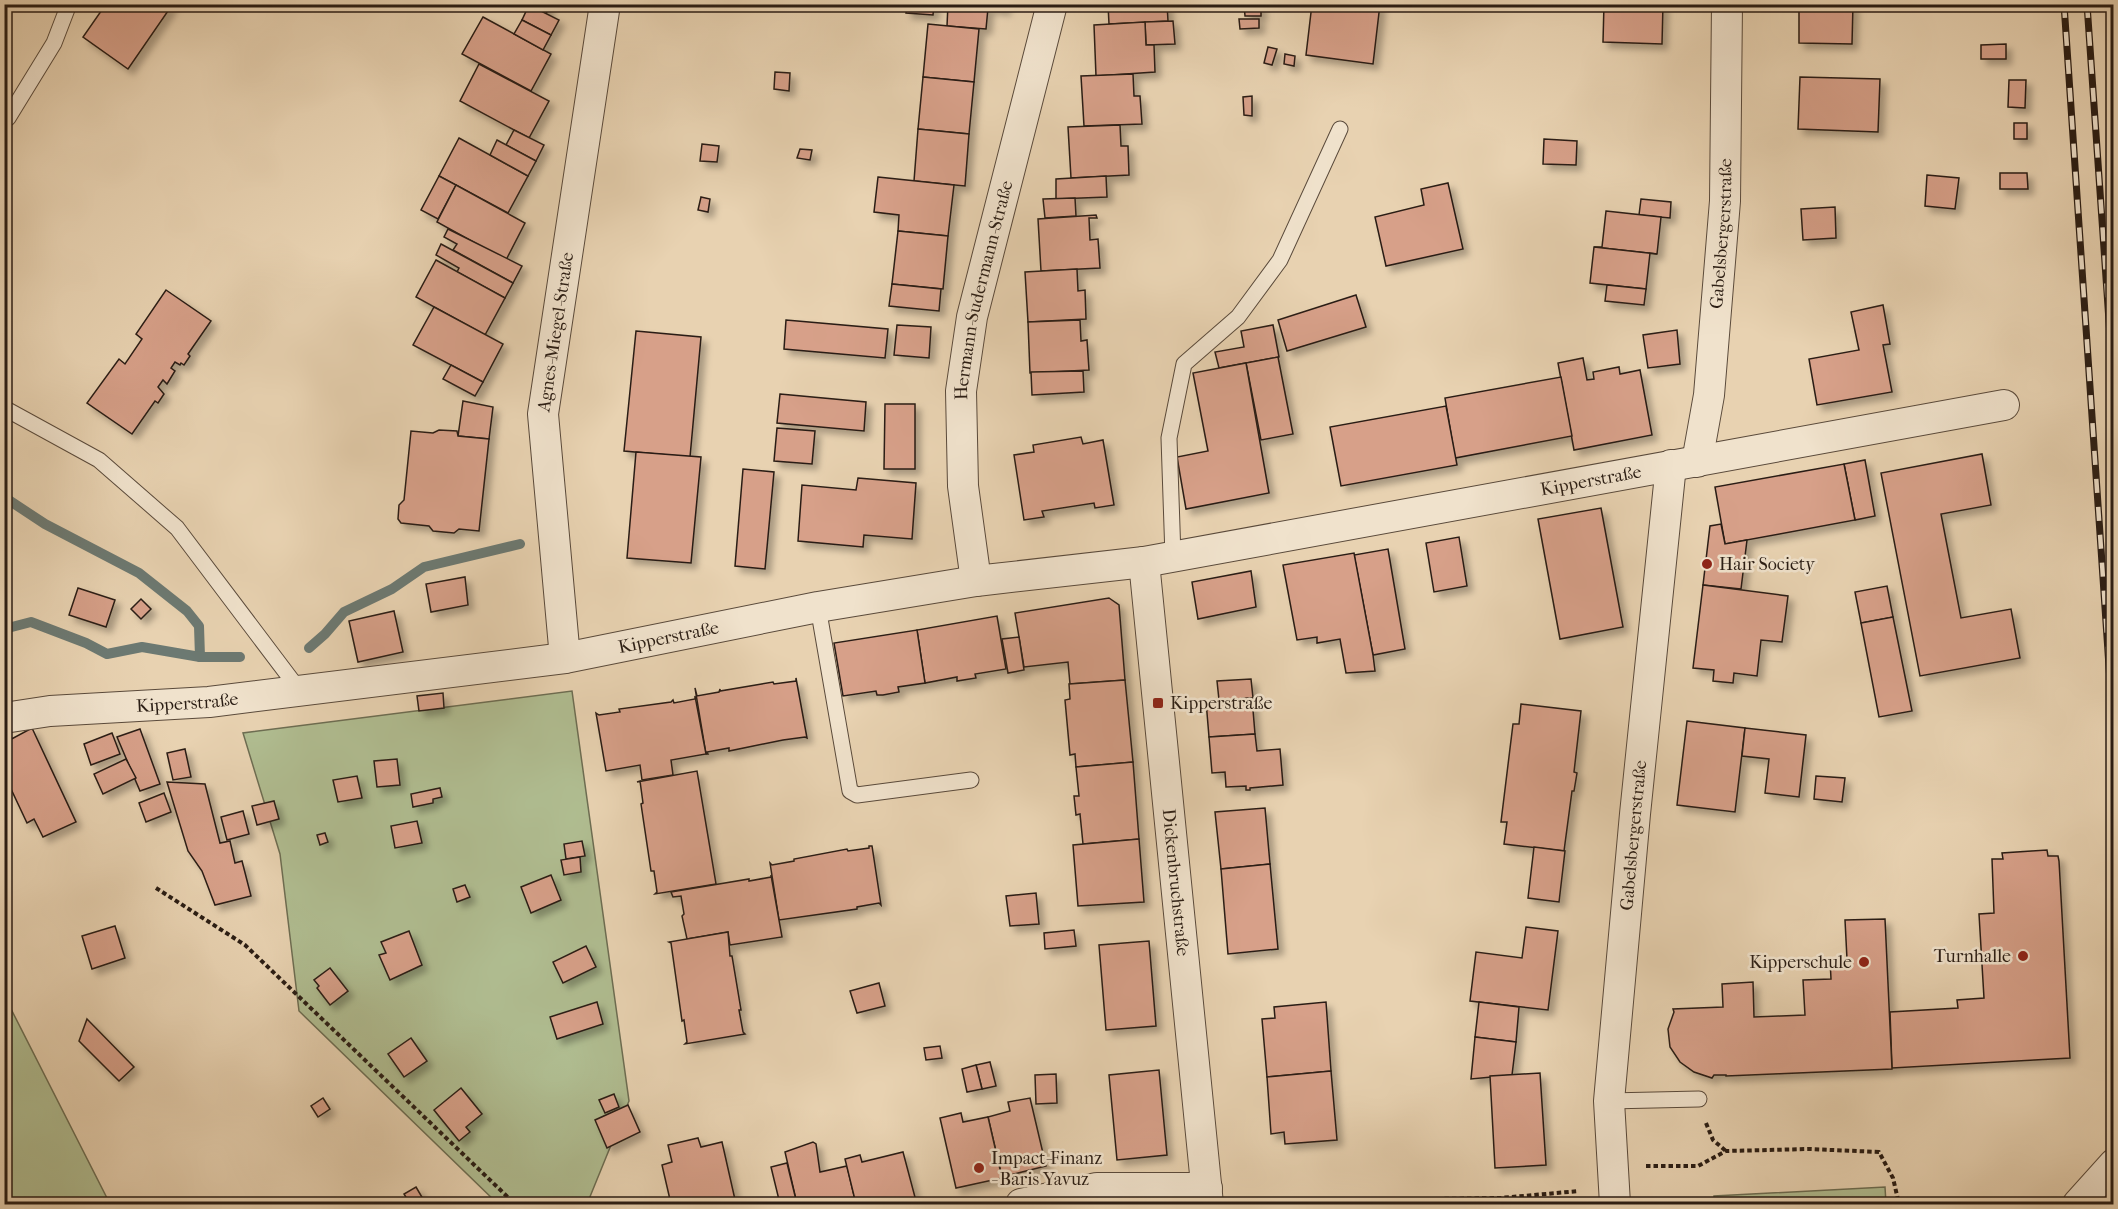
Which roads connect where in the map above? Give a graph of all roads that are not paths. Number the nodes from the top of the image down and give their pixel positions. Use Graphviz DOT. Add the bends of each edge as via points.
graph roads {
  1 [pos="69,4"];
  2 [pos="604,4"];
  3 [pos="1052,4"];
  4 [pos="1727,4"];
  5 [pos="6,120"];
  6 [pos="1340,129"];
  7 [pos="2004,405"];
  8 [pos="4,408"];
  9 [pos="1684,463"];
  10 [pos="1173,557"];
  11 [pos="1144,562"];
  12 [pos="976,581"];
  13 [pos="818,607"];
  14 [pos="566,658"];
  15 [pos="300,691"];
  16 [pos="4,718"];
  17 [pos="970,780"];
  18 [pos="1699,1099"];
  19 [pos="1609,1101"];
  20 [pos="2114,1164"];
  21 [pos="1208,1196"];
  22 [pos="1021,1204"];
  23 [pos="1615,1204"];
  24 [pos="2078,1204"];
  1 -- 5 [label="lane" via="54,43"];
  2 -- 14 [label="street, Agnes-Miegel-Straße" via="543,414"];
  3 -- 12 [label="street, Hermann-Sudermann-Straße" via="972,317 961,391 963,486"];
  4 -- 9 [label="street, Gabelsbergerstraße" via="1725,201 1709,395"];
  6 -- 10 [label="lane" via="1280,260 1238,317 1184,364 1169,438"];
  7 -- 9 [label="street, Kipperstraße"];
  8 -- 15 [label="lane" via="99,460 177,528"];
  9 -- 10 [label="street, Kipperstraße"];
  9 -- 19 [label="street, Gabelsbergerstraße" via="1635,814"];
  10 -- 11 [label="street, Kipperstraße"];
  11 -- 12 [label="street, Kipperstraße"];
  11 -- 21 [label="street, Dickenbruchstraße"];
  12 -- 13 [label="street, Kipperstraße"];
  13 -- 14 [label="street, Kipperstraße"];
  13 -- 17 [label="lane" via="850,791 857,795"];
  14 -- 15 [label="street, Kipperstraße"];
  15 -- 16 [label="street, Kipperstraße"];
  18 -- 19 [label="lane"];
  19 -- 23 [label="street, Gabelsbergerstraße"];
  20 -- 24 [label="street"];
  21 -- 22 [label="street" via="1097,1188"];
}
